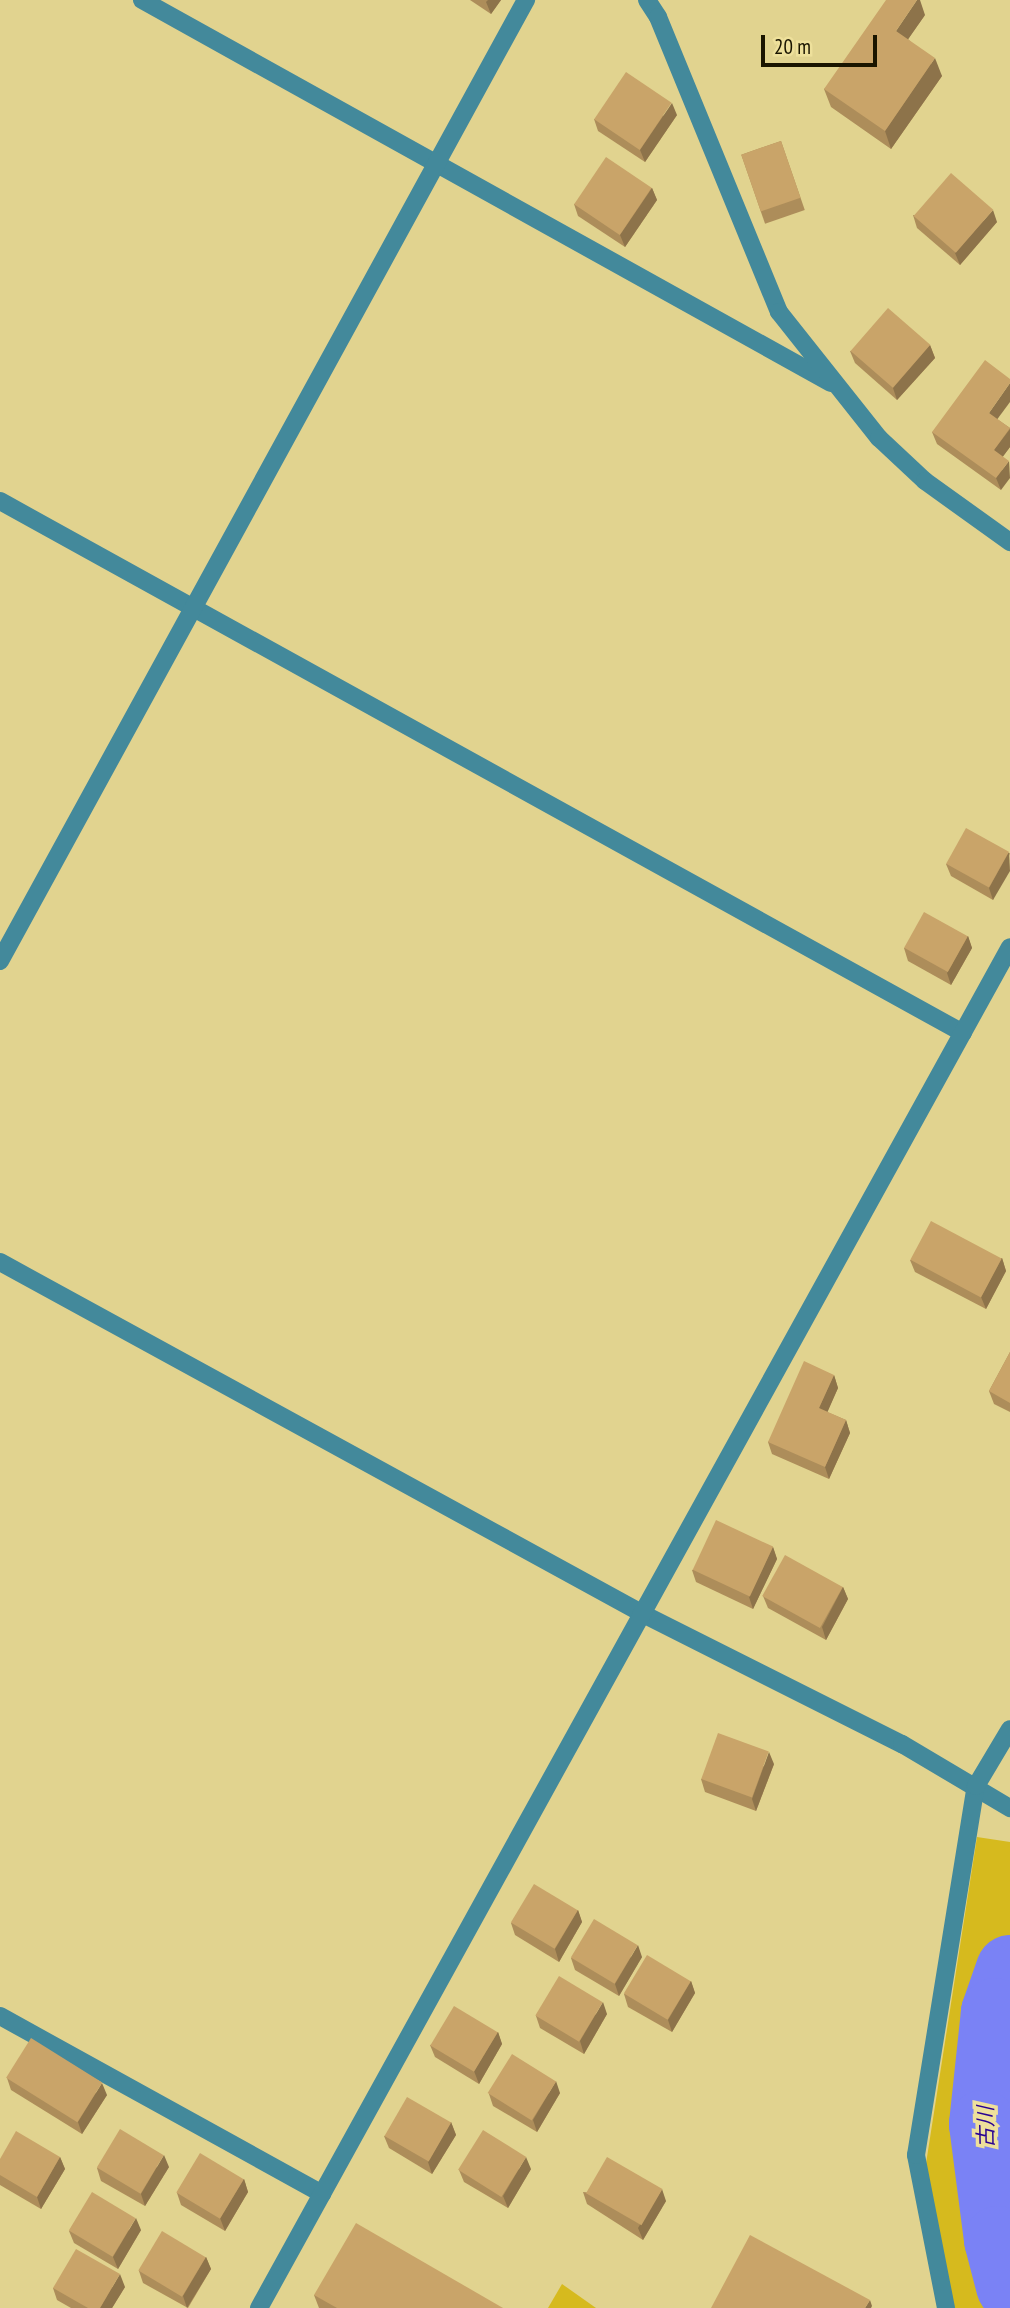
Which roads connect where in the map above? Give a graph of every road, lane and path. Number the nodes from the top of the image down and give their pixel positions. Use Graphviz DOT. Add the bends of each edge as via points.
graph roads {
  1 [pos="142,0"];
  2 [pos="526,0"];
  3 [pos="646,0"];
  4 [pos="437,163"];
  5 [pos="831,383"];
  6 [pos="0,501"];
  7 [pos="1010,542"];
  8 [pos="193,609"];
  9 [pos="1010,947"];
  10 [pos="0,961"];
  11 [pos="962,1033"];
  12 [pos="0,1262"];
  13 [pos="645,1615"];
  14 [pos="1010,1729"];
  15 [pos="976,1786"];
  16 [pos="1010,1808"];
  17 [pos="0,2015"];
  18 [pos="322,2194"];
  19 [pos="259,2308"];
  20 [pos="946,2308"];
  1 -- 4 [label="street"];
  2 -- 4 [label="street"];
  3 -- 5 [label="street" via="658,18 779,312"];
  4 -- 5 [label="street"];
  4 -- 8 [label="street"];
  5 -- 7 [label="street" via="925,481"];
  6 -- 8 [label="street"];
  8 -- 10 [label="street"];
  8 -- 11 [label="street"];
  9 -- 11 [label="street"];
  11 -- 13 [label="street"];
  12 -- 13 [label="street"];
  13 -- 15 [label="street"];
  13 -- 18 [label="street"];
  14 -- 15 [label="street"];
  15 -- 16 [label="street"];
  15 -- 20 [label="street" via="916,2155"];
  17 -- 18 [label="street"];
  18 -- 19 [label="street"];
}
